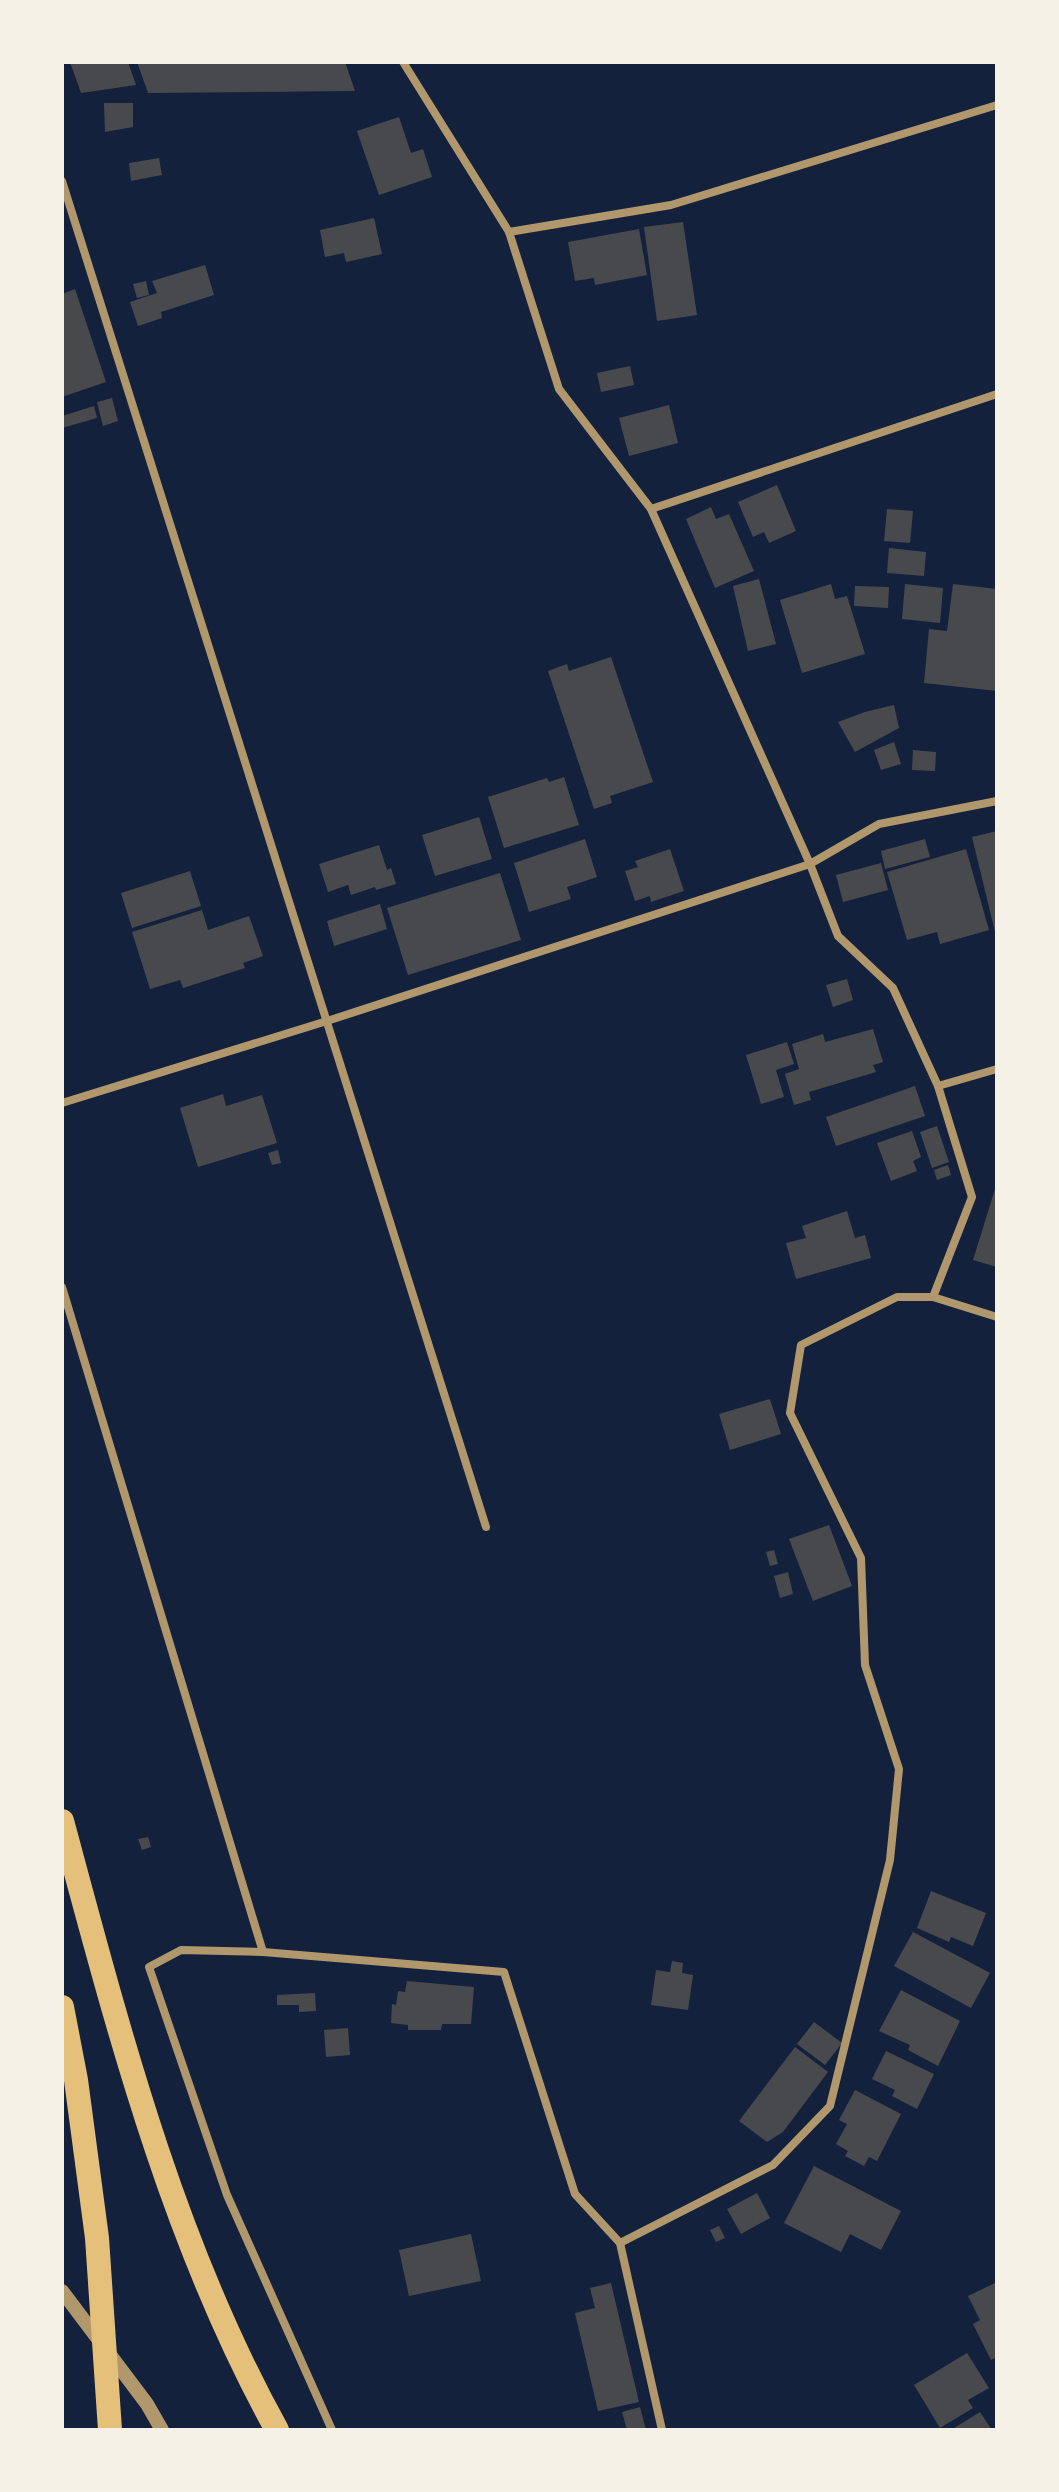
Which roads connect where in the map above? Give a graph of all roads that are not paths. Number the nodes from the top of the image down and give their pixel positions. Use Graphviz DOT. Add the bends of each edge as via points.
graph roads {
  1 [pos="403,62"];
  2 [pos="997,105"];
  3 [pos="62,181"];
  4 [pos="509,232"];
  5 [pos="997,394"];
  6 [pos="651,509"];
  7 [pos="997,801"];
  8 [pos="810,864"];
  9 [pos="327,1021"];
  10 [pos="997,1069"];
  11 [pos="938,1086"];
  12 [pos="62,1103"];
  13 [pos="62,1287"];
  14 [pos="933,1297"];
  15 [pos="997,1317"];
  16 [pos="486,1527"];
  17 [pos="62,1821"];
  18 [pos="263,1952"];
  19 [pos="62,2007"];
  20 [pos="620,2243"];
  21 [pos="62,2291"];
  22 [pos="110,2430"];
  23 [pos="162,2430"];
  24 [pos="277,2430"];
  25 [pos="332,2430"];
  26 [pos="662,2430"];
  1 -- 4 [label="street"];
  2 -- 4 [label="street" via="671,205"];
  3 -- 9 [label="street"];
  4 -- 6 [label="street" via="559,389"];
  5 -- 6 [label="street"];
  6 -- 8 [label="street"];
  7 -- 8 [label="street" via="879,824"];
  8 -- 9 [label="street"];
  8 -- 11 [label="street" via="838,936 893,988"];
  9 -- 12 [label="street"];
  9 -- 16 [label="street"];
  10 -- 11 [label="street"];
  11 -- 14 [label="street" via="972,1197"];
  13 -- 18 [label="street"];
  14 -- 15 [label="street"];
  14 -- 20 [label="street" via="897,1297 801,1345 790,1413 861,1558 865,1665 899,1769 890,1860 830,2106 773,2165"];
  17 -- 24 [label="highway" via="113,2009 181,2218 243,2369"];
  18 -- 20 [label="street" via="504,1972 575,2194"];
  18 -- 25 [label="street" via="181,1950 149,1967 227,2195"];
  19 -- 22 [label="highway" via="97,2238"];
  20 -- 26 [label="street"];
  21 -- 23 [label="street"];
}
